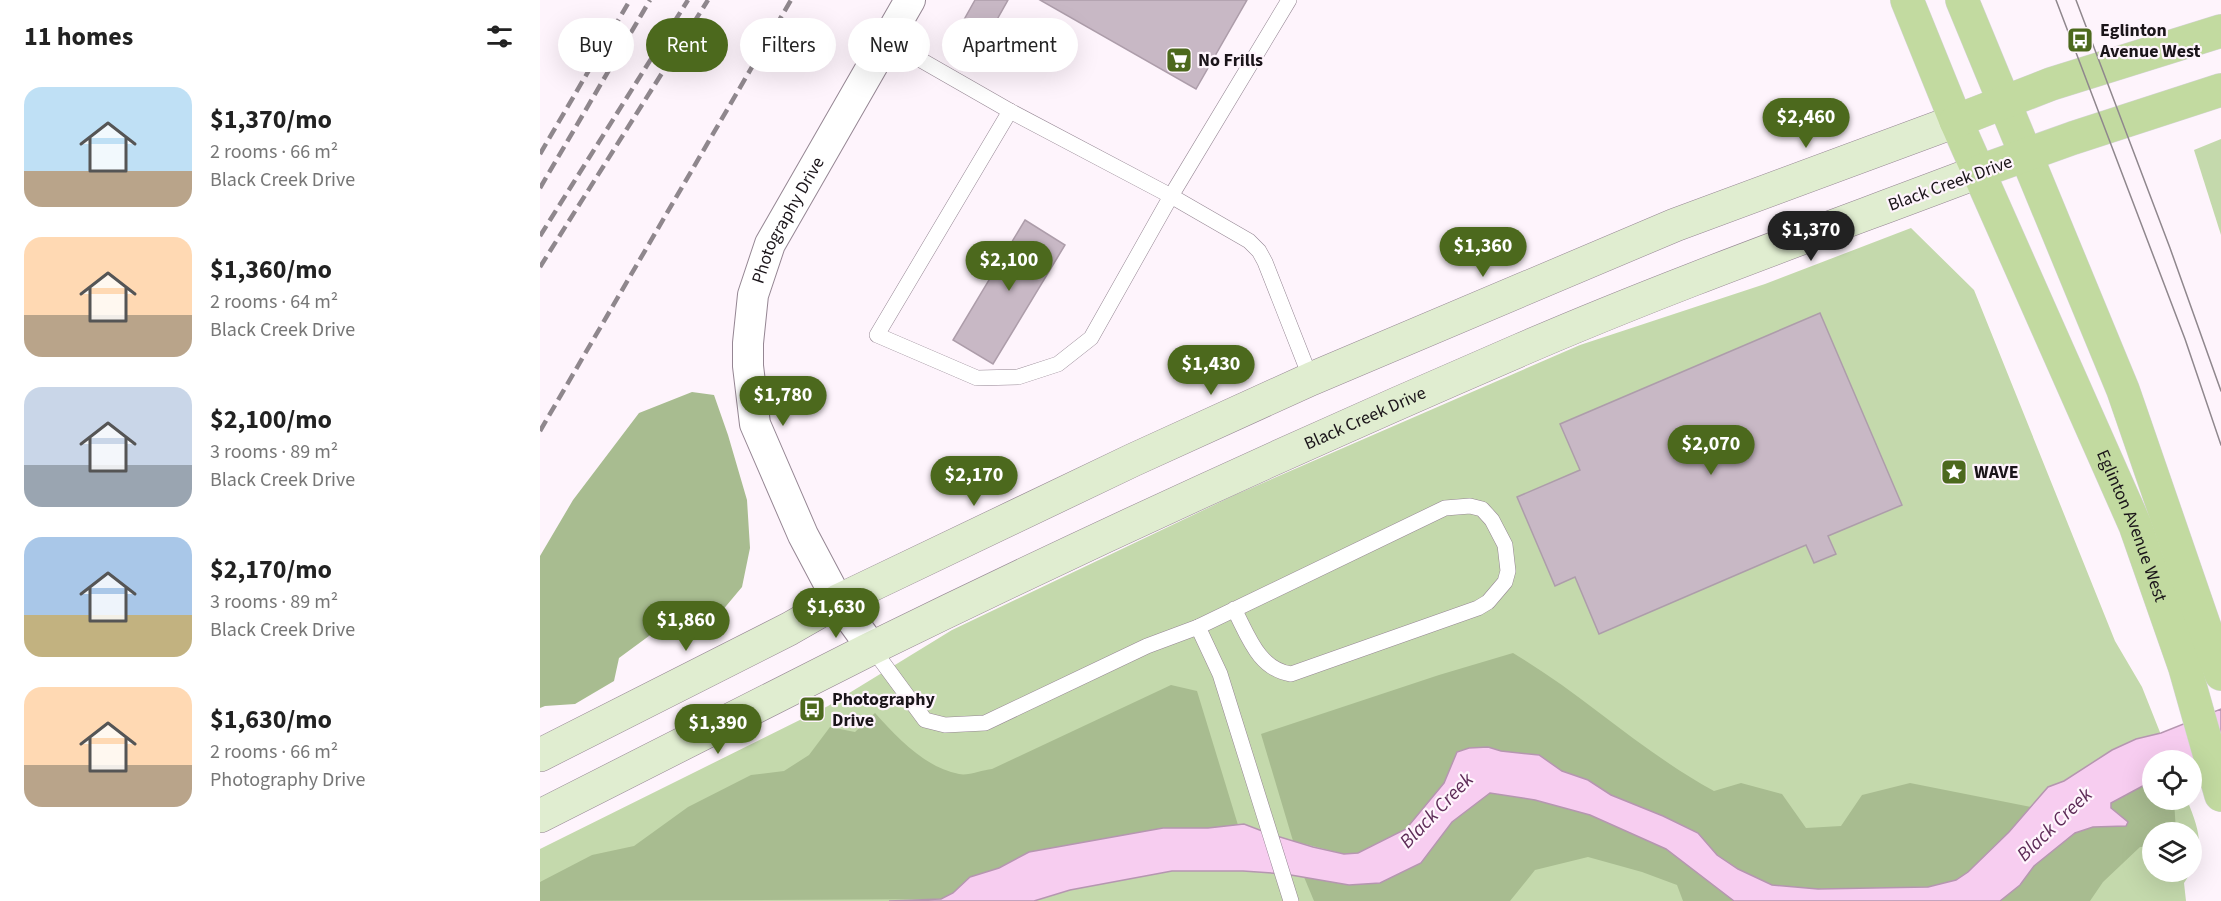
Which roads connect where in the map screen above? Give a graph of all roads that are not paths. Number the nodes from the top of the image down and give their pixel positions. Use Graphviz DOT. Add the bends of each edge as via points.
graph roads {
  1 [pos="910,0"];
  2 [pos="1289,0"];
  3 [pos="1907,0"];
  4 [pos="1962,0"];
  5 [pos="899,18"];
  6 [pos="2221,31"];
  7 [pos="930,65"];
  8 [pos="867,72"];
  9 [pos="2221,90"];
  10 [pos="2002,102"];
  11 [pos="1010,111"];
  12 [pos="1956,122"];
  13 [pos="2025,155"];
  14 [pos="1978,172"];
  15 [pos="1171,196"];
  16 [pos="1311,379"];
  17 [pos="838,601"];
  18 [pos="1234,609"];
  19 [pos="1198,627"];
  20 [pos="872,648"];
  21 [pos="2217,661"];
  22 [pos="540,755"];
  23 [pos="2220,789"];
  24 [pos="540,816"];
  25 [pos="1292,901"];
  1 -- 5 [label="street, Photography Drive"];
  2 -- 15 [label="lane"];
  3 -- 12 [label="main road, Eglinton Avenue West"];
  4 -- 10 [label="main road, Eglinton Avenue West"];
  6 -- 10 [label="main road"];
  7 -- 11 [label="lane"];
  8 -- 17 [label="street, Photography Drive" via="770,244 753,295 748,343 755,424 803,535"];
  9 -- 13 [label="main road, Black Creek Drive"];
  10 -- 12 [label="main road"];
  10 -- 13 [label="main road, Eglinton Avenue West"];
  11 -- 15 [label="lane"];
  11 -- 15 [label="lane" via="877,335 977,378 1018,376 1058,364 1090,338"];
  12 -- 14 [label="main road, Eglinton Avenue West"];
  12 -- 16 [label="main road" via="1675,225"];
  13 -- 14 [label="main road, Black Creek Drive"];
  13 -- 21 [label="main road, Eglinton Avenue West" via="2123,390"];
  14 -- 20 [label="main road, Black Creek Drive" via="1513,353 1093,541"];
  14 -- 23 [label="main road, Eglinton Avenue West" via="2134,525 2185,668"];
  15 -- 16 [label="lane" via="1249,241 1259,251"];
  16 -- 17 [label="main road"];
  17 -- 20 [label="street, Photography Drive"];
  17 -- 22 [label="main road"];
  18 -- 18 [label="lane" via="1264,662 1279,672 1291,674 1483,605 1505,582 1505,545 1482,509 1445,507"];
  18 -- 19 [label="lane"];
  19 -- 20 [label="lane" via="1146,646 985,723 965,725 925,720"];
  19 -- 25 [label="lane" via="1220,674"];
  20 -- 24 [label="main road, Black Creek Drive"];
}
